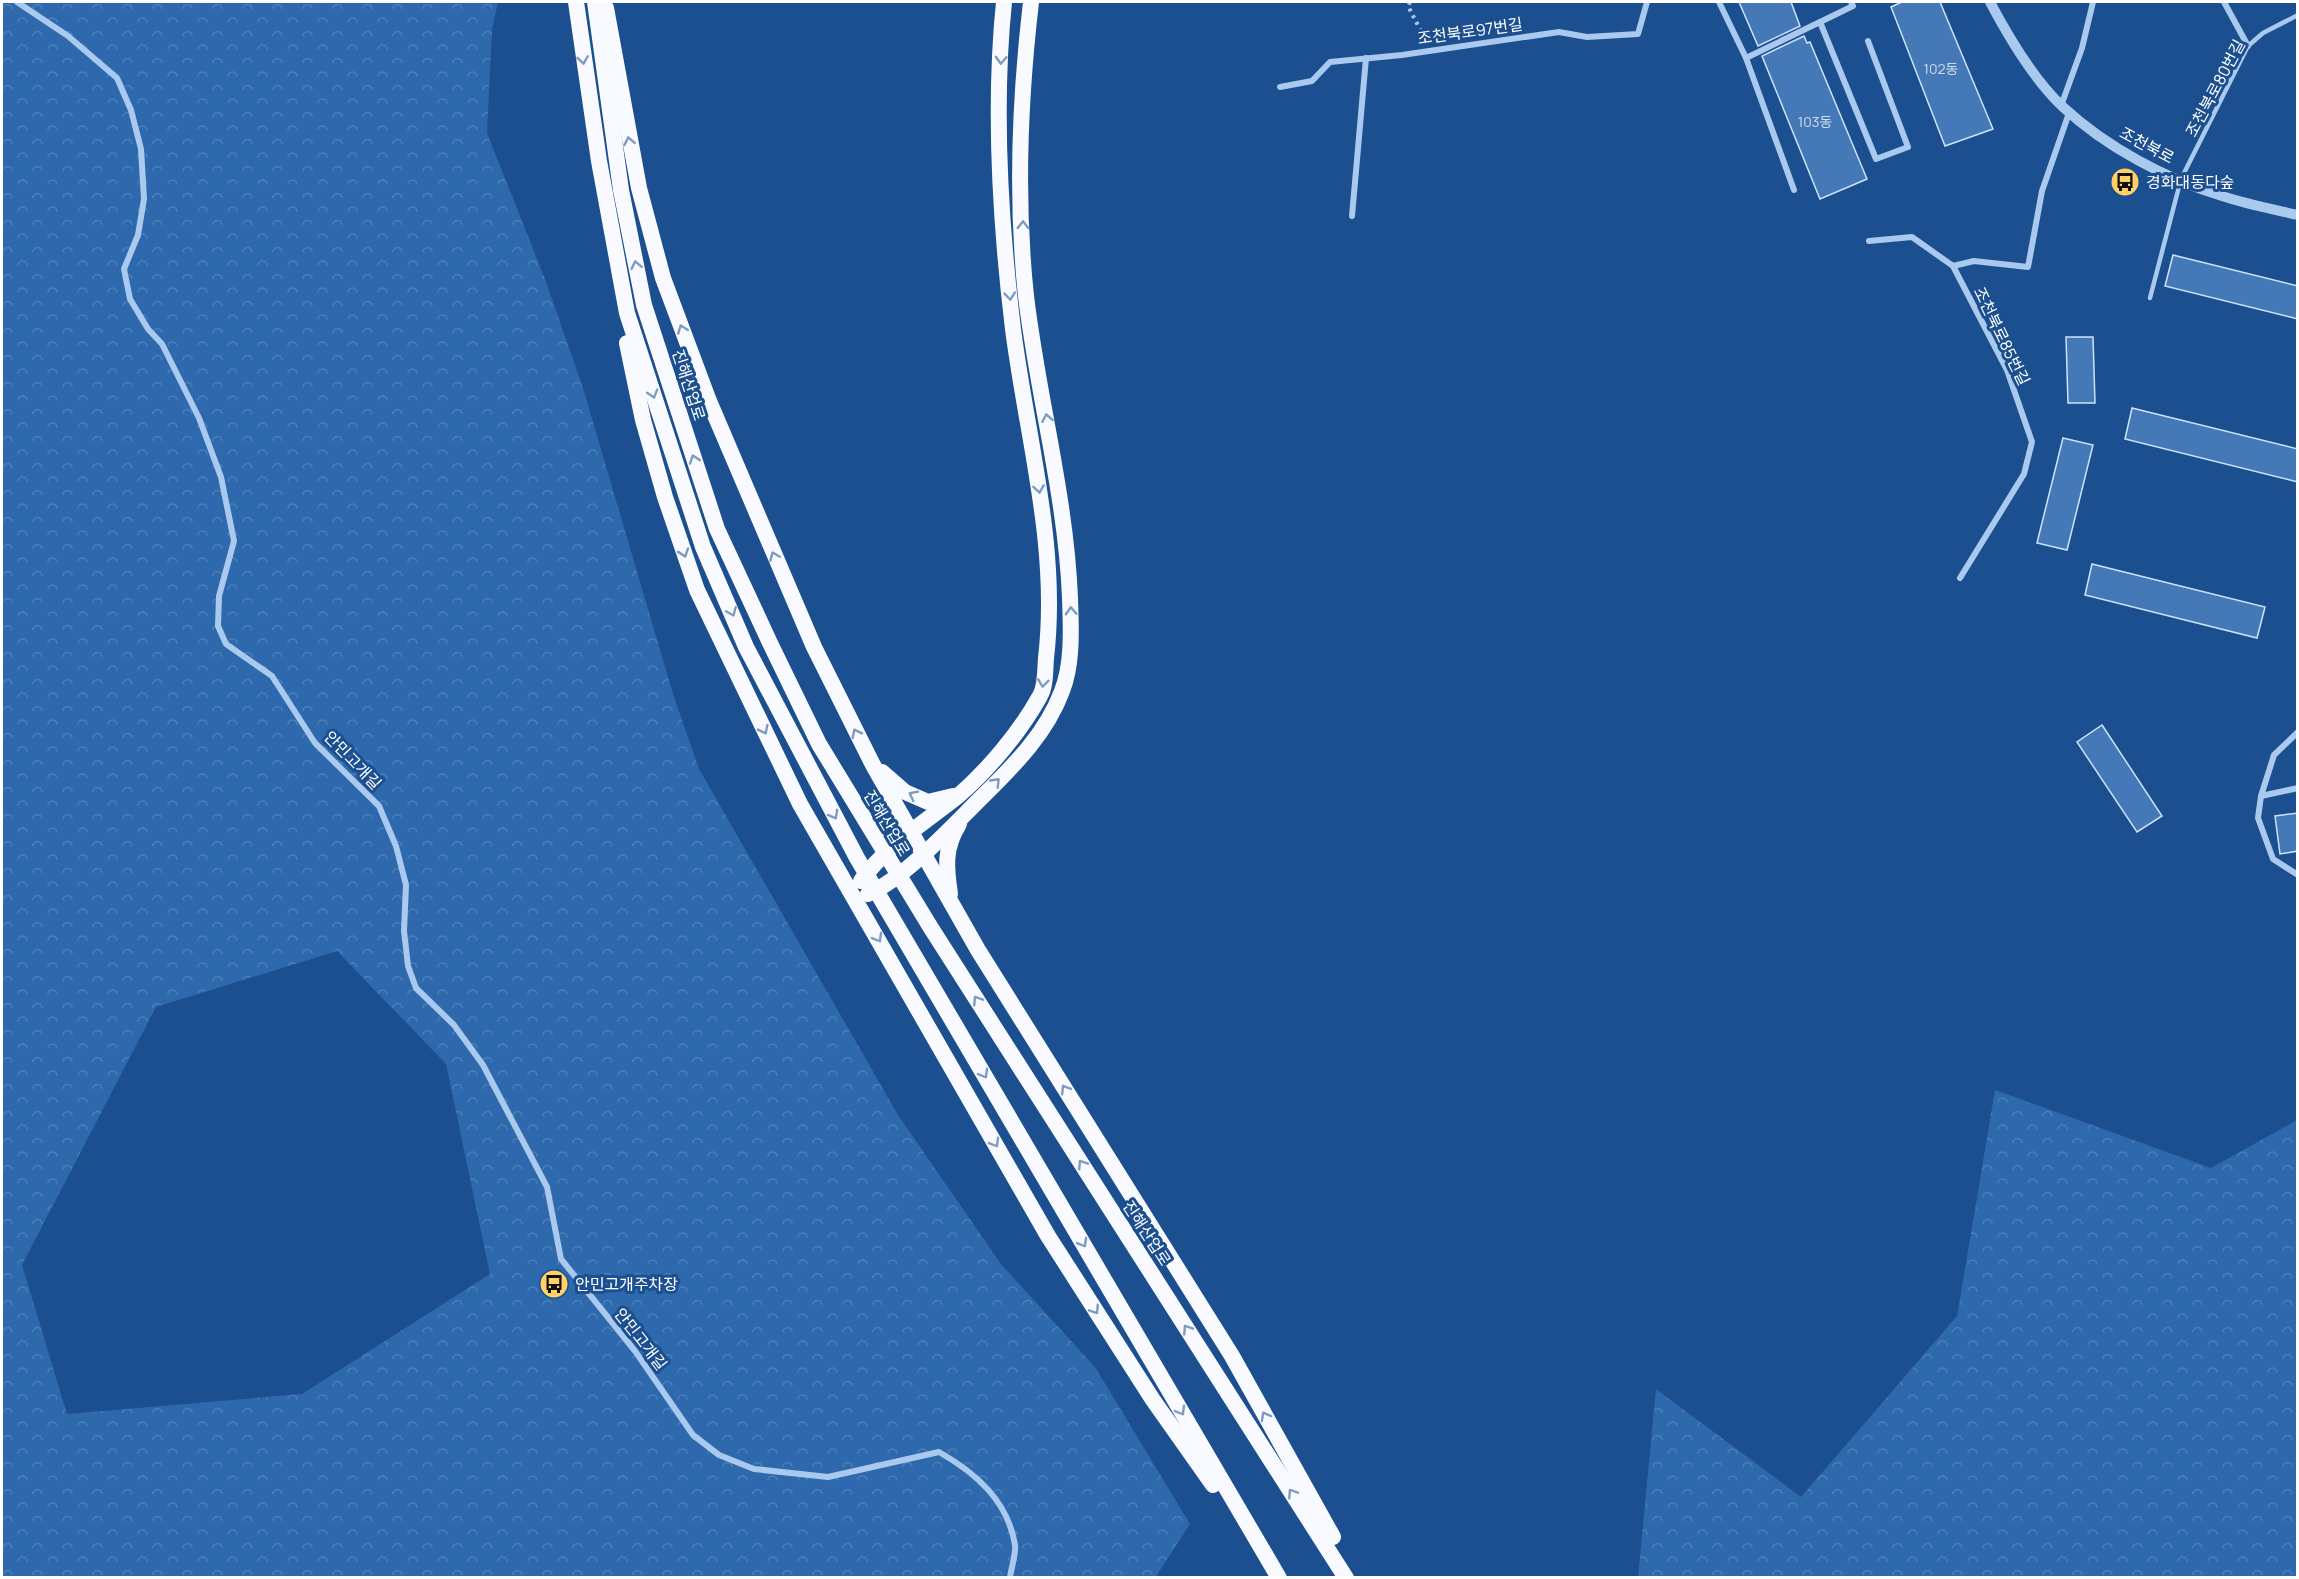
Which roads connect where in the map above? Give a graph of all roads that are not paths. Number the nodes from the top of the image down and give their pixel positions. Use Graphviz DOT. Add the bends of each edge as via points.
graph roads {
  1 [pos="17,2"];
  2 [pos="576,2"];
  3 [pos="595,2"];
  4 [pos="605,2"];
  5 [pos="1004,2"];
  6 [pos="1031,2"];
  7 [pos="1647,2"];
  8 [pos="1719,2"];
  9 [pos="1851,2"];
  10 [pos="1990,2"];
  11 [pos="2093,2"];
  12 [pos="2224,2"];
  13 [pos="2298,15"];
  14 [pos="1820,22"];
  15 [pos="1868,41"];
  16 [pos="2248,46"];
  17 [pos="1366,58"];
  18 [pos="1746,58"];
  19 [pos="1280,87"];
  20 [pos="2065,109"];
  21 [pos="600,169"];
  22 [pos="2181,179"];
  23 [pos="1794,190"];
  24 [pos="2298,215"];
  25 [pos="1352,216"];
  26 [pos="1869,241"];
  27 [pos="1953,266"];
  28 [pos="2150,298"];
  29 [pos="1960,578"];
  30 [pos="2298,732"];
  31 [pos="873,765"];
  32 [pos="2298,789"];
  33 [pos="960,794"];
  34 [pos="2260,796"];
  35 [pos="967,812"];
  36 [pos="910,832"];
  37 [pos="922,853"];
  38 [pos="2298,875"];
  39 [pos="856,900"];
  40 [pos="952,904"];
  41 [pos="1277,1576"];
  42 [pos="1010,1578"];
  43 [pos="1346,1578"];
  44 [pos="1355,1578"];
  1 -- 42 [label="street, 안민고개길" via="68,36 117,78 131,110 141,149 144,200 138,235 124,269 130,299 162,344 199,418 221,477 234,541 219,596 218,626 226,644 272,676 315,743 379,806 396,846 406,885 404,932 408,966 416,988 454,1024 488,1076 547,1187 561,1259 642,1360 693,1435 719,1455 754,1469 828,1477 939,1452 962,1465 1005,1510 1015,1547"];
  2 -- 21 [label="highway, one-way"];
  43 -- 3 [label="highway, 진해산업로, one-way" via="931,928 827,758 751,601 717,529 644,305 625,213"];
  31 -- 4 [label="highway, one-way" via="814,647 718,422 663,278 639,188"];
  5 -- 33 [label="highway, one-way" via="999,100 1004,237 1013,330 1046,531 1051,618 1042,693 1008,742"];
  35 -- 6 [label="highway, one-way" via="1037,741 1063,690 1072,636 1068,551 1026,297 1022,145"];
  7 -- 17 [label="street, 조천북로97번길" via="1638,34 1587,37 1559,32"];
  8 -- 18 [label="street"];
  9 -- 14 [label="street" via="1853,6"];
  10 -- 20 [label="street, 조천북로" via="2028,65"];
  11 -- 20 [label="street"];
  12 -- 16 [label="street"];
  13 -- 16 [label="lane, 조천북로80번길" via="2263,33"];
  14 -- 15 [label="street" via="1876,159 1908,147"];
  14 -- 18 [label="street"];
  16 -- 22 [label="lane, 조천북로80번길"];
  17 -- 19 [label="street, 조천북로97번길" via="1330,62 1312,81"];
  17 -- 25 [label="street"];
  18 -- 23 [label="street"];
  20 -- 22 [label="street, 조천북로" via="2130,156"];
  20 -- 27 [label="street, 조천북로85번길" via="2042,191 2028,267 1974,261"];
  21 -- 39 [label="highway, one-way" via="623,323 664,498 697,590 800,804"];
  21 -- 41 [label="highway, one-way" via="627,312 704,547 746,647 875,888"];
  22 -- 24 [label="street, 조천북로" via="2221,196"];
  22 -- 28 [label="lane, 조천북로80번길"];
  26 -- 27 [label="street, 조천북로85번길" via="1912,237"];
  27 -- 29 [label="street, 조천북로85번길" via="2007,370 2032,442 2024,474"];
  30 -- 34 [label="street" via="2274,755"];
  33 -- 31 [label="highway, one-way" via="928,802 905,792"];
  31 -- 36 [label="highway"];
  32 -- 34 [label="street"];
  33 -- 36 [label="highway"];
  34 -- 38 [label="street" via="2258,818 2273,859"];
  35 -- 37 [label="highway"];
  35 -- 40 [label="highway" via="950,840 946,856"];
  36 -- 37 [label="highway"];
  36 -- 39 [label="highway" via="873,864 860,883"];
  37 -- 39 [label="highway" via="883,888"];
  37 -- 40 [label="highway"];
  39 -- 41 [label="highway, one-way" via="1048,1236 1153,1400"];
  44 -- 40 [label="highway, one-way" via="1232,1356"];
}
